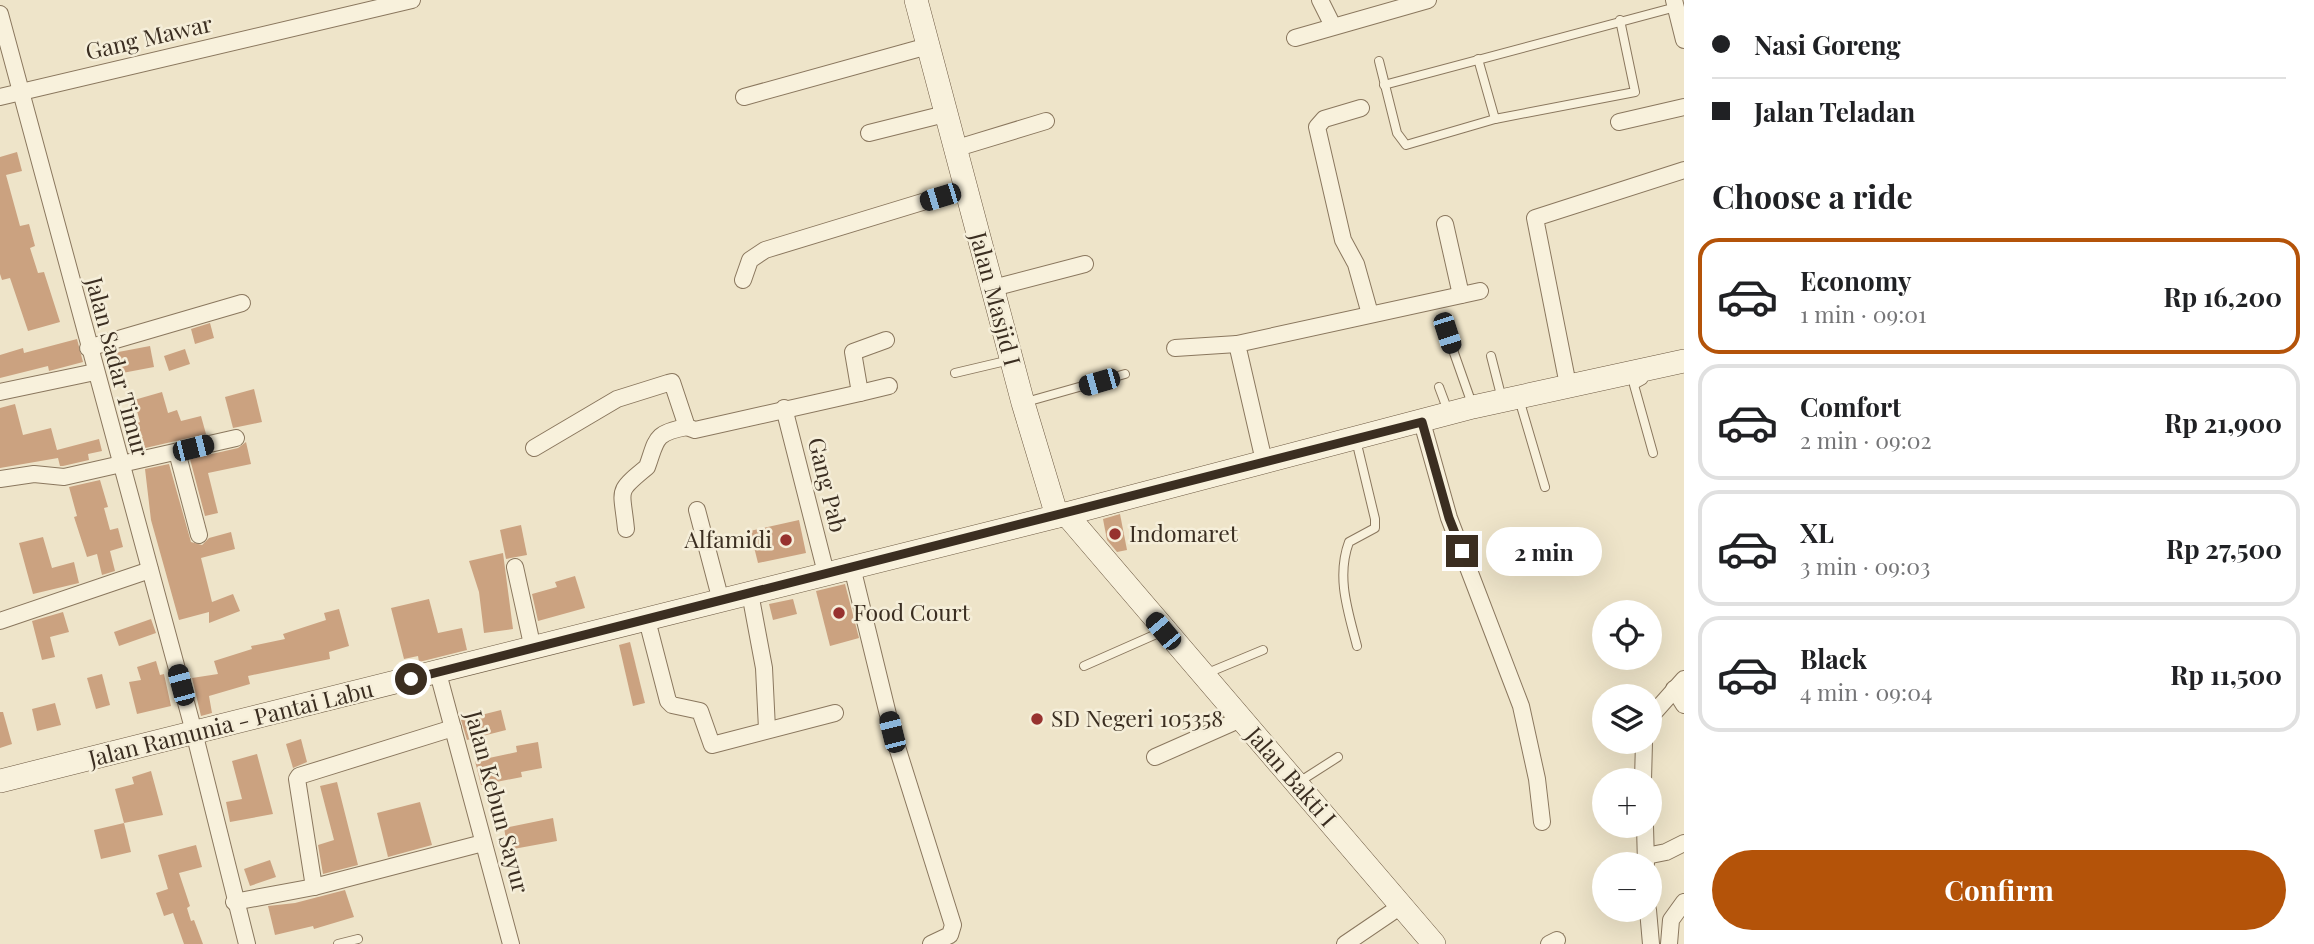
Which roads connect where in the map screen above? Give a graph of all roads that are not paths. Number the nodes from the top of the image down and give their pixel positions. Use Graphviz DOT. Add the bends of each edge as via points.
graph roads {
  1 [pos="412,0"];
  2 [pos="916,0"];
  3 [pos="1320,0"];
  4 [pos="1428,0"];
  5 [pos="1675,4"];
  6 [pos="0,14"];
  7 [pos="1620,20"];
  8 [pos="1334,26"];
  9 [pos="1294,38"];
  10 [pos="1684,40"];
  11 [pos="928,46"];
  12 [pos="1478,59"];
  13 [pos="1379,61"];
  14 [pos="1384,85"];
  15 [pos="20,92"];
  16 [pos="0,97"];
  17 [pos="744,97"];
  18 [pos="1684,107"];
  19 [pos="1361,108"];
  20 [pos="945,114"];
  21 [pos="1495,119"];
  22 [pos="1046,121"];
  23 [pos="1619,122"];
  24 [pos="869,133"];
  25 [pos="954,149"];
  26 [pos="1684,170"];
  27 [pos="965,189"];
  28 [pos="1444,225"];
  29 [pos="1085,264"];
  30 [pos="743,280"];
  31 [pos="993,288"];
  32 [pos="1480,291"];
  33 [pos="1461,295"];
  34 [pos="242,303"];
  35 [pos="1370,314"];
  36 [pos="1447,333"];
  37 [pos="886,341"];
  38 [pos="1237,345"];
  39 [pos="88,348"];
  40 [pos="1175,348"];
  41 [pos="1491,356"];
  42 [pos="1013,360"];
  43 [pos="1684,361"];
  44 [pos="1684,371"];
  45 [pos="95,372"];
  46 [pos="956,373"];
  47 [pos="1125,374"];
  48 [pos="889,386"];
  49 [pos="1568,386"];
  50 [pos="1439,387"];
  51 [pos="0,392"];
  52 [pos="860,393"];
  53 [pos="1510,398"];
  54 [pos="1023,403"];
  55 [pos="1473,407"];
  56 [pos="784,408"];
  57 [pos="1450,414"];
  58 [pos="1422,422"];
  59 [pos="687,427"];
  60 [pos="236,438"];
  61 [pos="1356,440"];
  62 [pos="534,447"];
  63 [pos="177,452"];
  64 [pos="1653,453"];
  65 [pos="1264,461"];
  66 [pos="120,463"];
  67 [pos="0,479"];
  68 [pos="1545,487"];
  69 [pos="697,510"];
  70 [pos="1062,515"];
  71 [pos="626,529"];
  72 [pos="199,536"];
  73 [pos="515,567"];
  74 [pos="852,567"];
  75 [pos="150,570"];
  76 [pos="826,573"];
  77 [pos="750,593"];
  78 [pos="721,601"];
  79 [pos="647,620"];
  80 [pos="0,621"];
  81 [pos="1163,631"];
  82 [pos="1357,646"];
  83 [pos="533,649"];
  84 [pos="1263,650"];
  85 [pos="1084,666"];
  86 [pos="438,673"];
  87 [pos="1202,675"];
  88 [pos="1679,684"];
  89 [pos="1684,705"];
  90 [pos="1662,706"];
  91 [pos="835,713"];
  92 [pos="1241,719"];
  93 [pos="453,728"];
  94 [pos="768,729"];
  95 [pos="194,732"];
  96 [pos="1155,757"];
  97 [pos="1338,758"];
  98 [pos="0,781"];
  99 [pos="1297,784"];
  100 [pos="1542,822"];
  101 [pos="483,843"];
  102 [pos="1684,843"];
  103 [pos="1662,852"];
  104 [pos="314,887"];
  105 [pos="234,902"];
  106 [pos="1684,902"];
  107 [pos="1401,906"];
  108 [pos="1649,922"];
  109 [pos="358,939"];
  110 [pos="247,944"];
  111 [pos="338,944"];
  112 [pos="511,944"];
  113 [pos="931,944"];
  114 [pos="1345,944"];
  115 [pos="1434,944"];
  116 [pos="1651,944"];
  117 [pos="1669,944"];
  1 -- 15 [label="street, Gang Mawar"];
  2 -- 11 [label="main road, Jalan Masjid I"];
  3 -- 8 [label="street"];
  4 -- 8 [label="street"];
  5 -- 7 [label="lane"];
  5 -- 10 [label="street"];
  6 -- 15 [label="street, Jalan Sadar Timur"];
  7 -- 12 [label="lane"];
  7 -- 21 [label="lane" via="1635,92"];
  8 -- 9 [label="street"];
  11 -- 17 [label="street"];
  11 -- 20 [label="main road, Jalan Masjid I"];
  12 -- 14 [label="lane"];
  12 -- 21 [label="lane"];
  13 -- 14 [label="lane"];
  14 -- 21 [label="lane" via="1397,133 1406,145"];
  15 -- 16 [label="street, Gang Mawar"];
  15 -- 39 [label="street, Jalan Sadar Timur"];
  18 -- 23 [label="street"];
  19 -- 35 [label="street" via="1324,119 1317,136 1343,240 1356,264"];
  20 -- 24 [label="street"];
  20 -- 25 [label="main road, Jalan Masjid I"];
  22 -- 25 [label="street"];
  25 -- 27 [label="main road, Jalan Masjid I"];
  26 -- 49 [label="street" via="1535,218"];
  27 -- 30 [label="street" via="765,250 750,260"];
  27 -- 31 [label="main road, Jalan Masjid I"];
  28 -- 33 [label="street"];
  29 -- 31 [label="street"];
  31 -- 42 [label="main road, Jalan Masjid I"];
  32 -- 33 [label="street"];
  33 -- 35 [label="street"];
  34 -- 39 [label="street"];
  35 -- 38 [label="street"];
  36 -- 55 [label="lane"];
  37 -- 52 [label="street" via="852,354"];
  38 -- 40 [label="street"];
  38 -- 65 [label="street"];
  39 -- 45 [label="street, Jalan Sadar Timur"];
  41 -- 53 [label="lane"];
  42 -- 46 [label="lane"];
  42 -- 54 [label="main road, Jalan Masjid I"];
  43 -- 49 [label="main road, Jalan Ramunia - Pantai Labu"];
  44 -- 64 [label="lane" via="1634,385"];
  45 -- 51 [label="street"];
  45 -- 66 [label="street, Jalan Sadar Timur"];
  47 -- 54 [label="lane"];
  48 -- 52 [label="street"];
  49 -- 53 [label="main road, Jalan Ramunia - Pantai Labu"];
  50 -- 57 [label="lane"];
  52 -- 56 [label="street"];
  53 -- 55 [label="main road, Jalan Ramunia - Pantai Labu"];
  53 -- 68 [label="lane"];
  54 -- 70 [label="main road, Jalan Masjid I"];
  55 -- 57 [label="main road, Jalan Ramunia - Pantai Labu"];
  56 -- 59 [label="street" via="695,430"];
  56 -- 76 [label="street, Gang Pab"];
  57 -- 58 [label="main road, Jalan Ramunia - Pantai Labu"];
  58 -- 61 [label="main road, Jalan Ramunia - Pantai Labu"];
  58 -- 100 [label="street" via="1449,518 1521,706"];
  59 -- 62 [label="street" via="672,382 617,400"];
  59 -- 71 [label="street" via="657,438 648,467 626,483"];
  60 -- 63 [label="street"];
  61 -- 65 [label="main road, Jalan Ramunia - Pantai Labu"];
  61 -- 82 [label="lane" via="1375,519 1375,528 1349,542 1344,555 1342,589"];
  63 -- 66 [label="street"];
  63 -- 72 [label="street"];
  65 -- 70 [label="main road, Jalan Ramunia - Pantai Labu"];
  66 -- 67 [label="street" via="64,477 34,474"];
  66 -- 75 [label="street, Jalan Sadar Timur"];
  69 -- 78 [label="street"];
  70 -- 74 [label="main road, Jalan Ramunia - Pantai Labu"];
  70 -- 81 [label="main road, Jalan Bakti I"];
  73 -- 83 [label="street"];
  74 -- 76 [label="main road, Jalan Ramunia - Pantai Labu"];
  74 -- 113 [label="street" via="892,732 953,925 950,935"];
  75 -- 80 [label="street"];
  75 -- 95 [label="street, Jalan Sadar Timur"];
  76 -- 77 [label="main road, Jalan Ramunia - Pantai Labu"];
  77 -- 78 [label="main road, Jalan Ramunia - Pantai Labu"];
  77 -- 94 [label="street" via="764,668"];
  78 -- 79 [label="main road, Jalan Ramunia - Pantai Labu"];
  79 -- 83 [label="main road, Jalan Ramunia - Pantai Labu"];
  79 -- 94 [label="street" via="668,701 700,711 712,745"];
  81 -- 85 [label="lane"];
  81 -- 87 [label="main road, Jalan Bakti I"];
  83 -- 86 [label="main road, Jalan Ramunia - Pantai Labu"];
  84 -- 87 [label="lane"];
  86 -- 93 [label="street, Jalan Kebun Sayur"];
  86 -- 95 [label="main road, Jalan Ramunia - Pantai Labu"];
  87 -- 92 [label="main road, Jalan Bakti I"];
  88 -- 89 [label="street"];
  88 -- 90 [label="street"];
  91 -- 94 [label="street"];
  92 -- 96 [label="street"];
  92 -- 99 [label="main road, Jalan Bakti I"];
  93 -- 101 [label="street, Jalan Kebun Sayur"];
  93 -- 104 [label="street" via="299,776"];
  95 -- 98 [label="main road, Jalan Ramunia - Pantai Labu"];
  95 -- 105 [label="street, Jalan Sadar Timur"];
  97 -- 99 [label="lane"];
  99 -- 107 [label="main road, Jalan Bakti I"];
  101 -- 104 [label="street"];
  101 -- 112 [label="street, Jalan Kebun Sayur"];
  102 -- 103 [label="street"];
  104 -- 105 [label="street"];
  105 -- 110 [label="street, Jalan Sadar Timur"];
  106 -- 117 [label="street" via="1671,920"];
  107 -- 114 [label="street"];
  107 -- 115 [label="main road, Jalan Bakti I"];
  108 -- 116 [label="street"];
  109 -- 111 [label="lane"];
}
